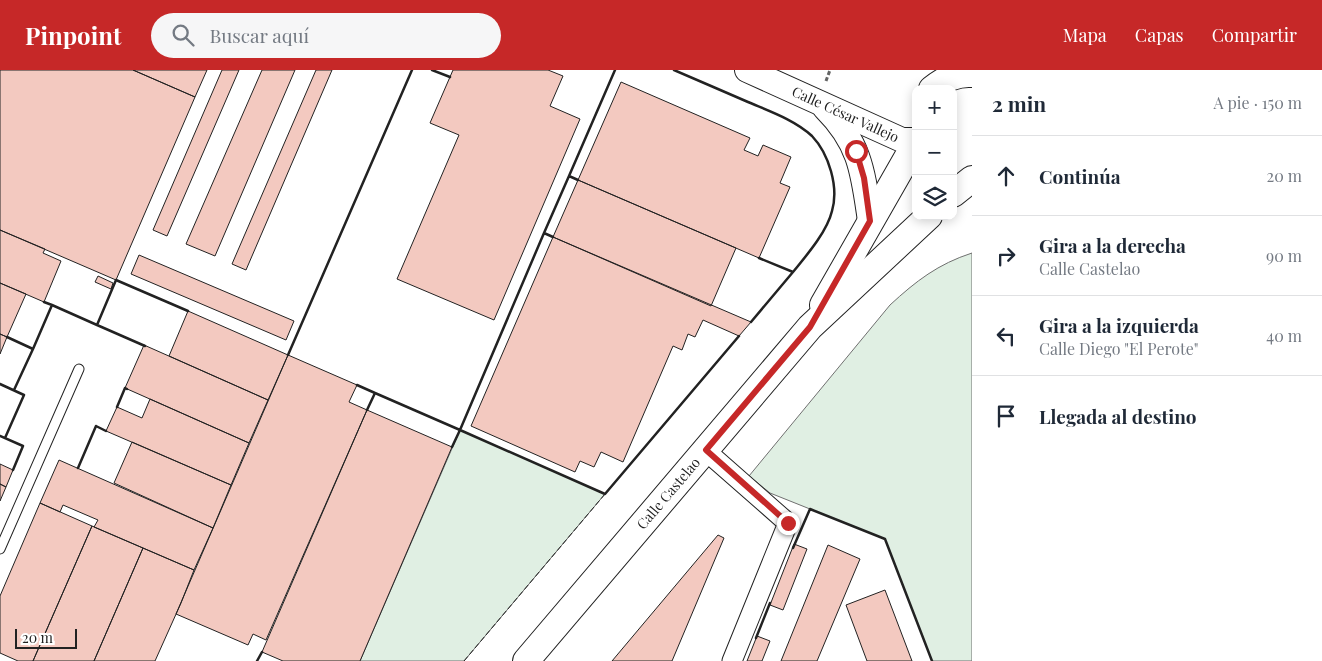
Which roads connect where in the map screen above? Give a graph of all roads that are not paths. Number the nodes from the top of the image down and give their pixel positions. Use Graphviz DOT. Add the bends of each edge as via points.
graph roads {
  1 [pos="747,70"];
  2 [pos="972,74"];
  3 [pos="943,80"];
  4 [pos="818,102"];
  5 [pos="912,140"];
  6 [pos="912,153"];
  7 [pos="957,176"];
  8 [pos="972,178"];
  9 [pos="957,191"];
  10 [pos="926,220"];
  11 [pos="870,221"];
  12 [pos="810,327"];
  13 [pos="79,369"];
  14 [pos="706,450"];
  15 [pos="0,549"];
  16 [pos="526,661"];
  17 [pos="732,661"];
  1 -- 4 [label="street, Calle César Vallejo"];
  2 -- 3 [label="main road"];
  4 -- 5 [label="street, Calle César Vallejo" via="902,140"];
  4 -- 11 [label="street" via="840,124 856,151 864,178"];
  6 -- 11 [label="main road, Calle Castelao"];
  7 -- 8 [label="main road"];
  8 -- 9 [label="main road"];
  10 -- 12 [label="main road, Calle Castelao"];
  11 -- 12 [label="main road, Calle Castelao"];
  12 -- 14 [label="main road, Calle Castelao"];
  13 -- 15 [label="lane"];
  14 -- 16 [label="main road, Calle Castelao"];
  14 -- 17 [label="street" via="788,523"];
}
